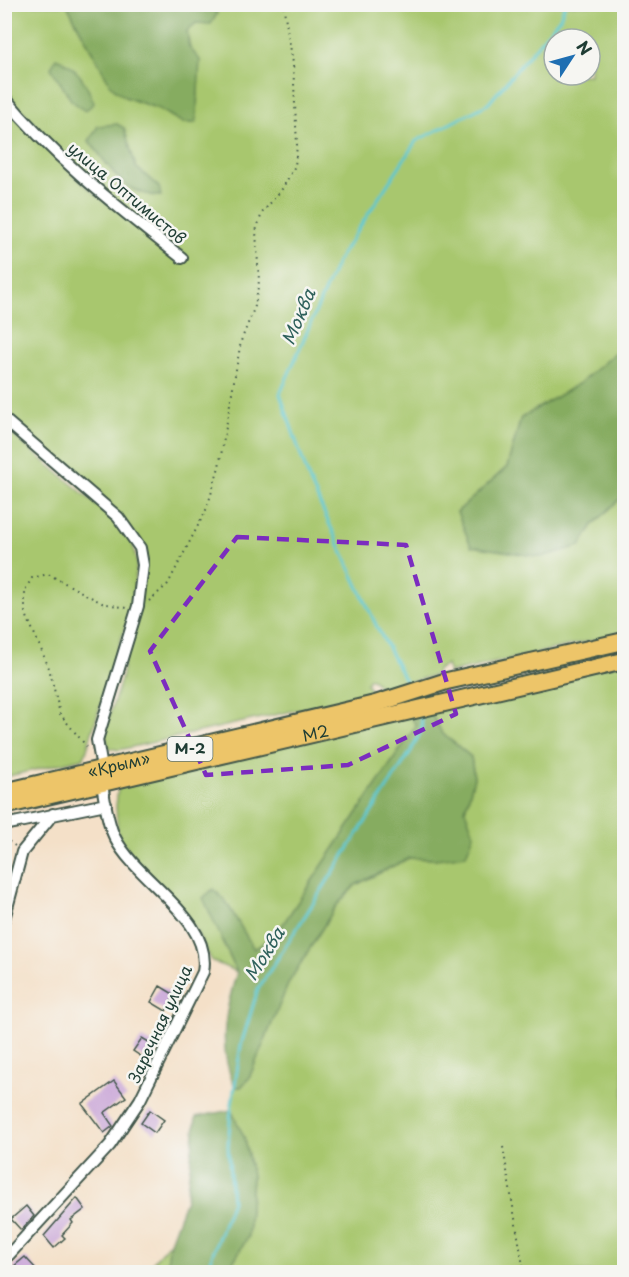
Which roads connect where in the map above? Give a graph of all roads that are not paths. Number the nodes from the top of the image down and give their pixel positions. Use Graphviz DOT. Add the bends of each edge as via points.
graph roads {
  1 [pos="4,97"];
  2 [pos="182,258"];
  3 [pos="4,419"];
  4 [pos="624,642"];
  5 [pos="624,661"];
  6 [pos="101,774"];
  7 [pos="4,792"];
  8 [pos="106,804"];
  9 [pos="4,806"];
  10 [pos="53,814"];
  11 [pos="4,825"];
  12 [pos="4,920"];
  13 [pos="4,1260"];
  1 -- 2 [label="street, улица Оптимистов" via="83,180"];
  3 -- 6 [label="street, Заречная улица" via="118,517 140,548 143,565 138,606 97,740"];
  4 -- 6 [label="highway, «Крым» / М-2" via="447,681 375,705"];
  5 -- 6 [label="highway, М2"];
  6 -- 7 [label="highway, «Крым» / М-2"];
  6 -- 8 [label="street, Заречная улица"];
  6 -- 9 [label="highway, М2"];
  8 -- 10 [label="street"];
  8 -- 13 [label="street, Заречная улица" via="114,837 129,859 193,928 201,943 203,972 140,1100 110,1145"];
  10 -- 11 [label="street"];
  10 -- 12 [label="street" via="22,852"];
}
